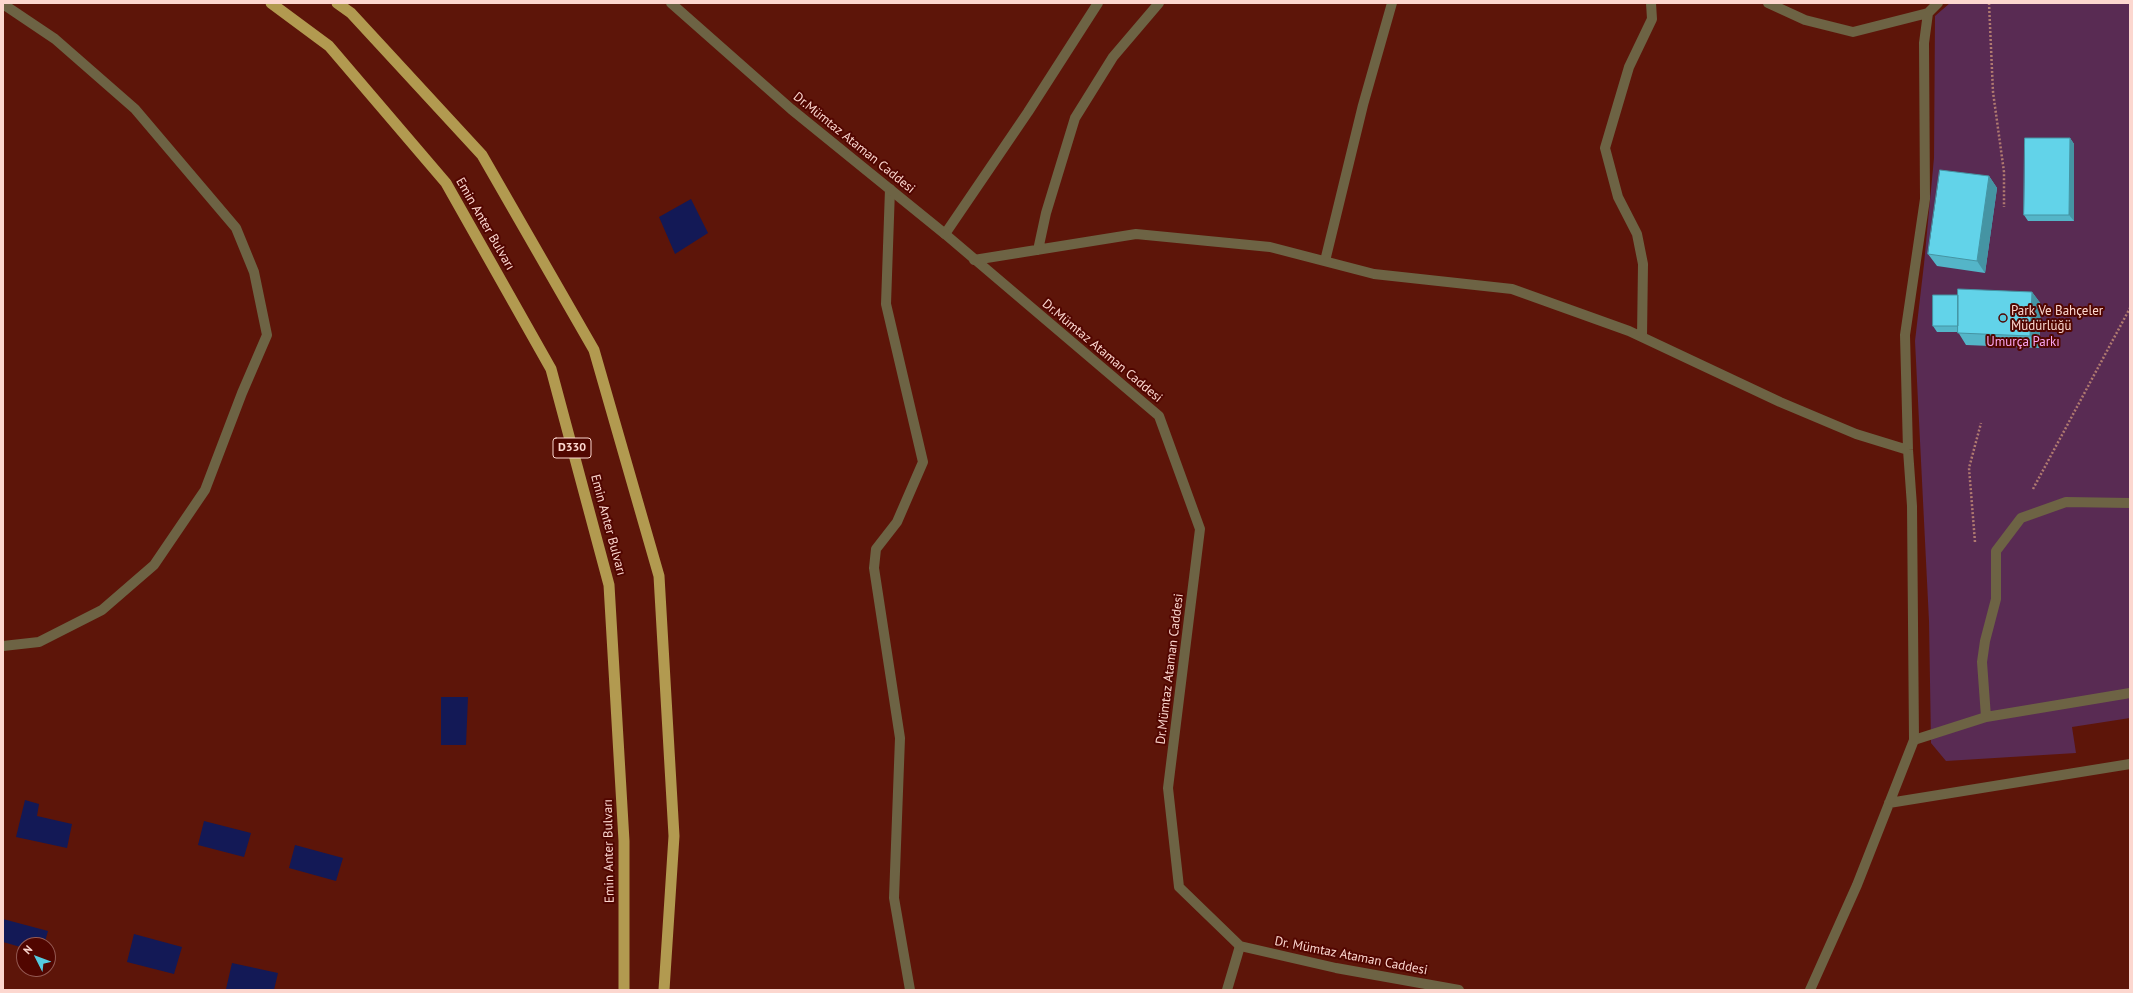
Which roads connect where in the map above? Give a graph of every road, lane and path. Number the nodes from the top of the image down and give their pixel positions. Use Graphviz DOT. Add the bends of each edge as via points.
graph roads {
  1 [pos="271,3"];
  2 [pos="337,3"];
  3 [pos="671,3"];
  4 [pos="1098,3"];
  5 [pos="1159,3"];
  6 [pos="1392,3"];
  7 [pos="1651,3"];
  8 [pos="1768,3"];
  9 [pos="1938,3"];
  10 [pos="1989,3"];
  11 [pos="3,4"];
  12 [pos="1928,13"];
  13 [pos="890,189"];
  14 [pos="2004,207"];
  15 [pos="945,234"];
  16 [pos="1038,250"];
  17 [pos="974,260"];
  18 [pos="1325,261"];
  19 [pos="2130,308"];
  20 [pos="1642,337"];
  21 [pos="1981,423"];
  22 [pos="1908,450"];
  23 [pos="2032,490"];
  24 [pos="2130,503"];
  25 [pos="1975,549"];
  26 [pos="3,646"];
  27 [pos="2130,693"];
  28 [pos="1986,717"];
  29 [pos="1914,740"];
  30 [pos="2130,764"];
  31 [pos="1889,803"];
  32 [pos="1240,946"];
  33 [pos="624,990"];
  34 [pos="664,990"];
  35 [pos="910,990"];
  36 [pos="1227,990"];
  37 [pos="1458,990"];
  38 [pos="1810,990"];
  1 -- 33 [label="highway, Emin Anter Bulvarı / D330" via="329,46 446,183 551,370 609,585 624,841"];
  2 -- 34 [label="highway" via="350,13 482,155 594,350 659,576 674,836"];
  3 -- 13 [label="street, Dr.Mümtaz Ataman Caddesi" via="791,109"];
  4 -- 15 [label="street"];
  5 -- 16 [label="street" via="1113,57 1075,118 1046,213"];
  6 -- 18 [label="street" via="1363,105"];
  7 -- 20 [label="street" via="1652,19 1629,67 1605,148 1618,197 1637,234 1643,264"];
  8 -- 12 [label="street" via="1805,20 1852,32"];
  9 -- 12 [label="street"];
  10 -- 14 [label="path" via="1993,92 2004,172"];
  11 -- 26 [label="street" via="55,39 135,108 236,228 254,272 267,336 205,490 154,565 102,610 39,642"];
  12 -- 22 [label="street" via="1924,43 1925,199 1905,335"];
  13 -- 15 [label="street, Dr.Mümtaz Ataman Caddesi"];
  13 -- 35 [label="street" via="886,304 924,462 897,522 876,549 874,568 900,738 894,898"];
  15 -- 17 [label="street, Dr.Mümtaz Ataman Caddesi"];
  16 -- 17 [label="street"];
  16 -- 18 [label="street" via="1136,234 1270,247"];
  17 -- 32 [label="street, Dr.Mümtaz Ataman Caddesi" via="1159,416 1200,528 1168,788 1179,887"];
  18 -- 20 [label="street" via="1374,274 1512,289"];
  19 -- 23 [label="path"];
  20 -- 22 [label="street" via="1780,402 1856,434"];
  21 -- 25 [label="path" via="1969,468"];
  22 -- 29 [label="street" via="1912,506"];
  24 -- 28 [label="street" via="2059,504 2021,518 1996,551 1996,599 1982,662"];
  27 -- 28 [label="street"];
  28 -- 29 [label="street"];
  29 -- 31 [label="street"];
  30 -- 31 [label="street"];
  31 -- 38 [label="street" via="1857,885"];
  32 -- 36 [label="street"];
  32 -- 37 [label="street, Dr. Mümtaz Ataman Caddesi" via="1336,968"];
}
